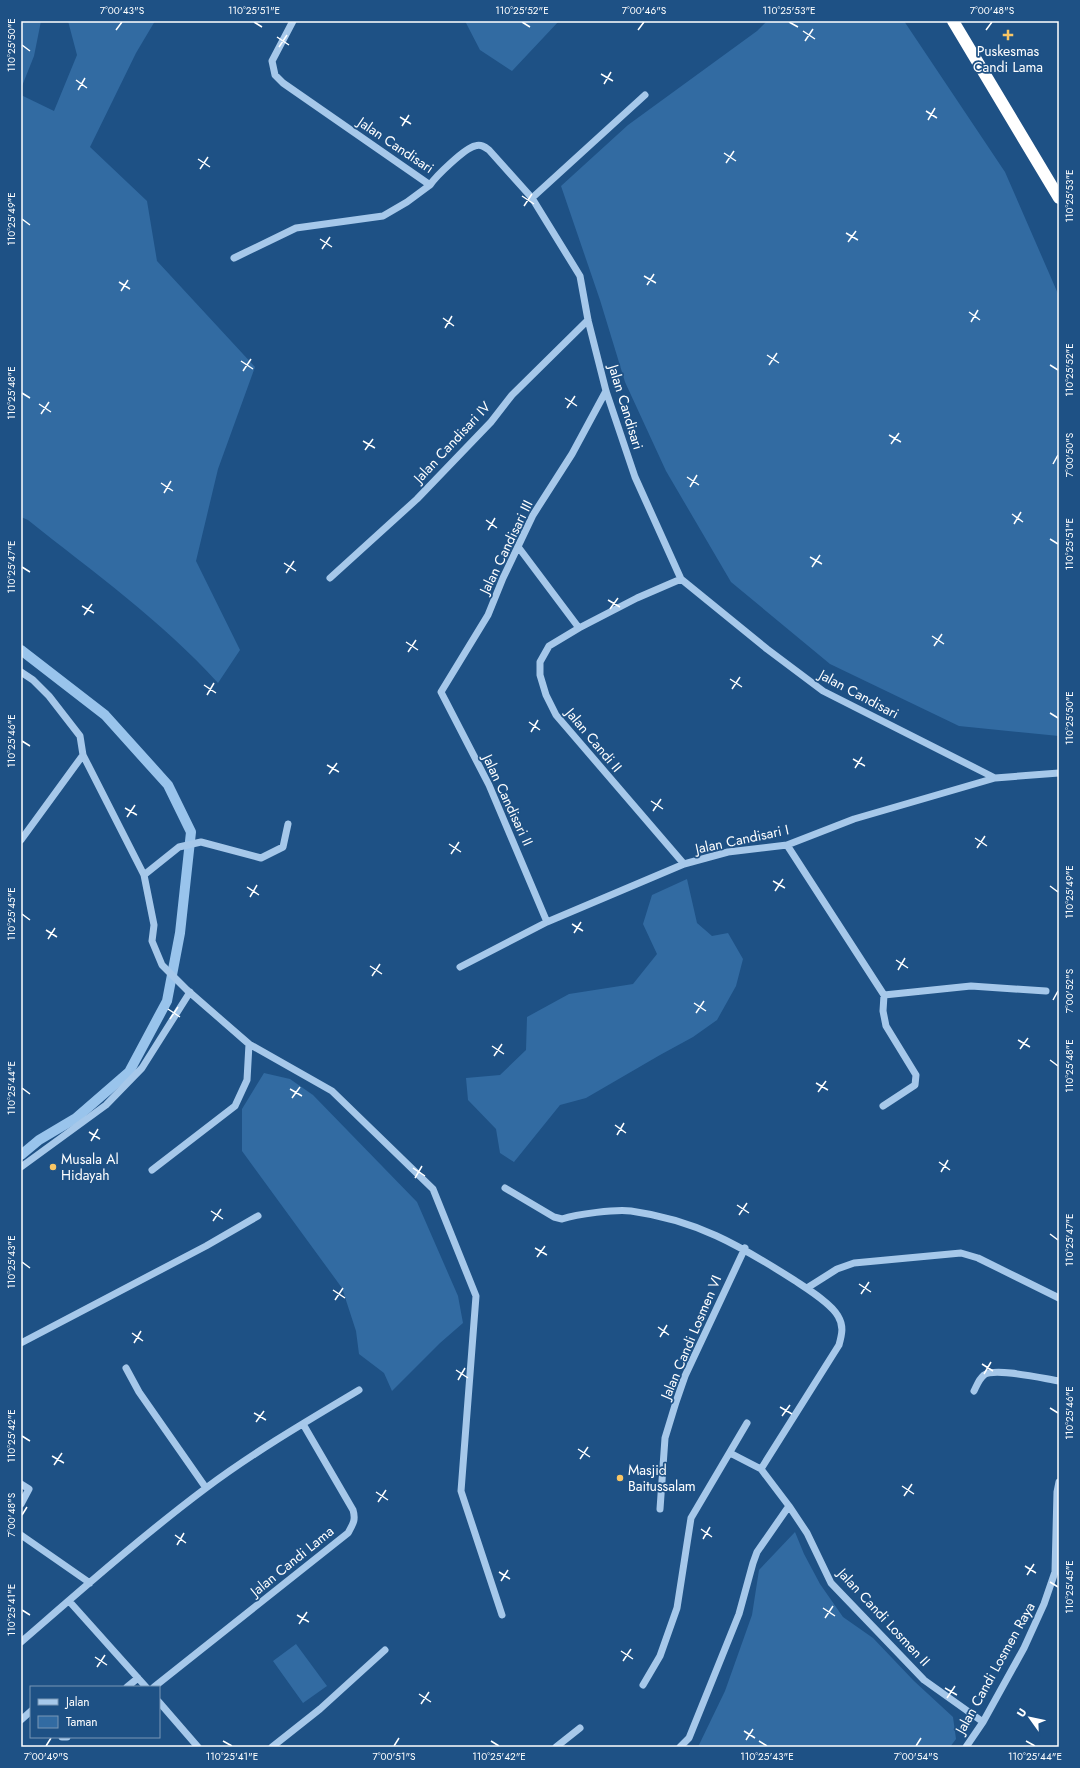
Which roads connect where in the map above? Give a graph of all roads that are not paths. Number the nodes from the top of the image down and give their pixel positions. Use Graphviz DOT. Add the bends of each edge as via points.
graph roads {
  1 [pos="293,21"];
  2 [pos="953,21"];
  3 [pos="645,94"];
  4 [pos="430,185"];
  5 [pos="532,198"];
  6 [pos="1059,198"];
  7 [pos="234,258"];
  8 [pos="588,320"];
  9 [pos="606,391"];
  10 [pos="519,548"];
  11 [pos="330,578"];
  12 [pos="681,579"];
  13 [pos="579,628"];
  14 [pos="21,672"];
  15 [pos="441,692"];
  16 [pos="83,755"];
  17 [pos="1059,773"];
  18 [pos="995,778"];
  19 [pos="288,824"];
  20 [pos="21,840"];
  21 [pos="787,845"];
  22 [pos="684,864"];
  23 [pos="144,875"];
  24 [pos="547,922"];
  25 [pos="460,967"];
  26 [pos="1046,990"];
  27 [pos="188,991"];
  28 [pos="884,995"];
  29 [pos="250,1044"];
  30 [pos="883,1106"];
  31 [pos="21,1167"];
  32 [pos="152,1170"];
  33 [pos="505,1188"];
  34 [pos="258,1216"];
  35 [pos="745,1248"];
  36 [pos="807,1288"];
  37 [pos="1059,1298"];
  38 [pos="21,1343"];
  39 [pos="126,1368"];
  40 [pos="1059,1380"];
  41 [pos="359,1390"];
  42 [pos="974,1391"];
  43 [pos="747,1423"];
  44 [pos="303,1424"];
  45 [pos="730,1453"];
  46 [pos="761,1469"];
  47 [pos="1059,1482"];
  48 [pos="21,1484"];
  49 [pos="206,1488"];
  50 [pos="21,1504"];
  51 [pos="789,1506"];
  52 [pos="660,1509"];
  53 [pos="21,1535"];
  54 [pos="90,1583"];
  55 [pos="69,1601"];
  56 [pos="502,1615"];
  57 [pos="21,1642"];
  58 [pos="385,1650"];
  59 [pos="138,1678"];
  60 [pos="643,1685"];
  61 [pos="128,1686"];
  62 [pos="145,1686"];
  63 [pos="155,1686"];
  64 [pos="160,1703"];
  65 [pos="30,1712"];
  66 [pos="21,1720"];
  67 [pos="983,1722"];
  68 [pos="580,1728"];
  69 [pos="198,1747"];
  70 [pos="272,1747"];
  71 [pos="556,1747"];
  72 [pos="680,1747"];
  73 [pos="966,1747"];
  1 -- 4 [label="street, Jalan Candisari" via="272,61 275,75"];
  2 -- 6 [label="highway"];
  3 -- 5 [label="street"];
  4 -- 5 [label="street, Jalan Candisari" via="438,175 474,146 482,145"];
  4 -- 7 [label="street" via="383,216 296,228"];
  5 -- 8 [label="street, Jalan Candisari" via="580,276"];
  8 -- 9 [label="street, Jalan Candisari"];
  8 -- 11 [label="street, Jalan Candisari IV" via="512,395 491,422 422,494"];
  9 -- 10 [label="street, Jalan Candisari III" via="572,454 534,515"];
  9 -- 12 [label="street, Jalan Candisari" via="635,477"];
  10 -- 13 [label="street"];
  10 -- 15 [label="street, Jalan Candisari III" via="488,615"];
  12 -- 13 [label="street, Jalan Candi II"];
  12 -- 18 [label="street, Jalan Candisari" via="823,691"];
  13 -- 22 [label="street, Jalan Candi II" via="549,646 540,662 540,675 546,696 566,728"];
  14 -- 16 [label="street" via="49,696 80,736"];
  15 -- 24 [label="street, Jalan Candisari II" via="489,785"];
  16 -- 20 [label="street"];
  16 -- 23 [label="street"];
  17 -- 18 [label="street"];
  18 -- 21 [label="street, Jalan Candisari I" via="854,819"];
  19 -- 23 [label="street" via="283,847 261,858 202,842 179,846"];
  21 -- 22 [label="street, Jalan Candisari I" via="728,852"];
  21 -- 28 [label="street"];
  22 -- 24 [label="street, Jalan Candisari I"];
  23 -- 27 [label="street" via="154,925 152,941 162,965"];
  24 -- 25 [label="street, Jalan Candisari I"];
  26 -- 28 [label="street" via="971,986"];
  27 -- 29 [label="street"];
  27 -- 31 [label="street" via="142,1068 106,1105"];
  28 -- 30 [label="street" via="883,1019 916,1075 915,1085"];
  29 -- 32 [label="street" via="247,1080 235,1106"];
  29 -- 56 [label="street" via="332,1091 433,1189 476,1296 461,1491"];
  33 -- 35 [label="street" via="554,1217 630,1211 692,1225"];
  34 -- 38 [label="street"];
  35 -- 36 [label="street"];
  35 -- 52 [label="street, Jalan Candi Losmen VI" via="685,1376 676,1402 665,1438"];
  36 -- 37 [label="street" via="837,1269 854,1263 961,1253 978,1258"];
  36 -- 46 [label="street" via="838,1314 842,1325 839,1345"];
  39 -- 49 [label="street" via="139,1392"];
  40 -- 42 [label="street" via="996,1372 985,1374"];
  41 -- 44 [label="street"];
  43 -- 45 [label="street"];
  44 -- 49 [label="street"];
  44 -- 63 [label="street, Jalan Candi Lama" via="353,1510 353,1525 348,1533"];
  45 -- 46 [label="street"];
  45 -- 60 [label="street" via="691,1518 677,1608 660,1656"];
  46 -- 51 [label="street, Jalan Candi Losmen II"];
  47 -- 67 [label="street, Jalan Candi Losmen Raya" via="1055,1572 1044,1604 1026,1642"];
  48 -- 50 [label="street" via="29,1490"];
  49 -- 54 [label="street"];
  51 -- 67 [label="street, Jalan Candi Losmen II" via="807,1533 831,1583 924,1680"];
  51 -- 72 [label="street" via="753,1563 739,1614 689,1738"];
  53 -- 54 [label="street"];
  54 -- 55 [label="street"];
  55 -- 57 [label="street"];
  55 -- 59 [label="street"];
  58 -- 70 [label="street" via="312,1716"];
  59 -- 61 [label="street"];
  59 -- 62 [label="street"];
  64 -- 69 [label="street"];
  65 -- 66 [label="street"];
  67 -- 73 [label="street, Jalan Candi Losmen Raya"];
  68 -- 71 [label="street"];
}
